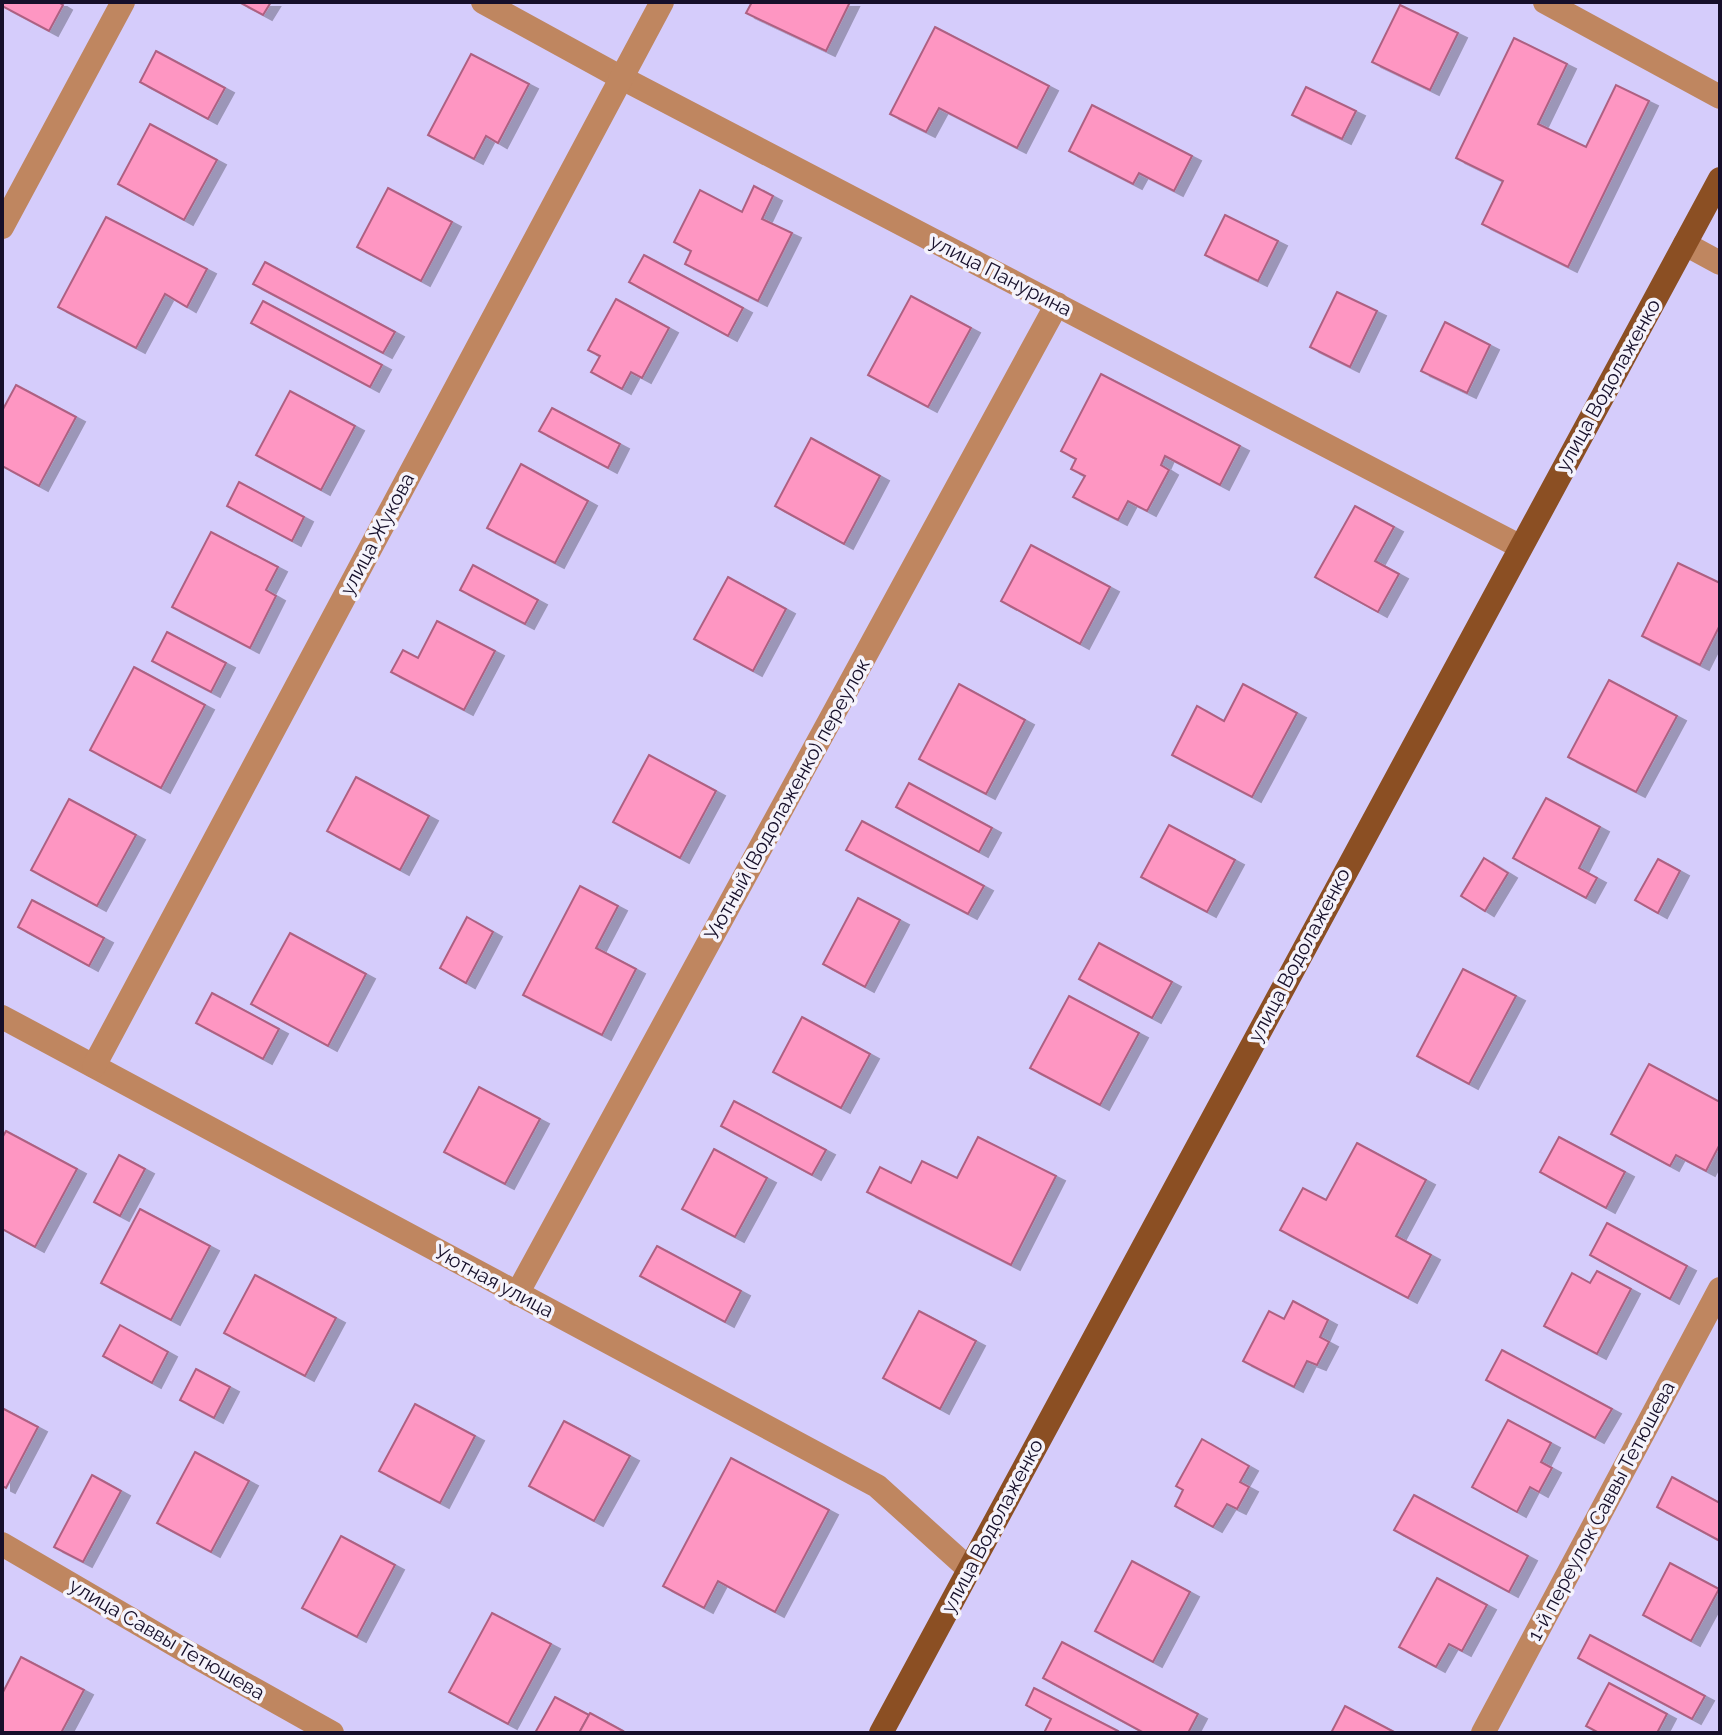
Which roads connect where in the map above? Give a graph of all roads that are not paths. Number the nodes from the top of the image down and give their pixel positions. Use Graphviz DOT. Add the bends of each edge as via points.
graph roads {
  1 [pos="123,2"];
  2 [pos="483,2"];
  3 [pos="662,2"];
  4 [pos="1545,2"];
  5 [pos="620,77"];
  6 [pos="1720,97"];
  7 [pos="1720,179"];
  8 [pos="2,227"];
  9 [pos="1685,244"];
  10 [pos="1720,263"];
  11 [pos="1057,304"];
  12 [pos="1519,546"];
  13 [pos="2,1017"];
  14 [pos="94,1066"];
  15 [pos="1720,1289"];
  16 [pos="517,1294"];
  17 [pos="2,1544"];
  18 [pos="969,1569"];
  19 [pos="332,1733"];
  20 [pos="881,1733"];
  21 [pos="1483,1733"];
  1 -- 8 [label="street"];
  2 -- 5 [label="street, улица Панурина"];
  3 -- 5 [label="street, улица Жукова"];
  4 -- 6 [label="street"];
  5 -- 11 [label="street, улица Панурина"];
  5 -- 14 [label="street, улица Жукова"];
  7 -- 9 [label="main road, улица Водолаженко"];
  9 -- 10 [label="street"];
  9 -- 12 [label="main road, улица Водолаженко"];
  11 -- 12 [label="street, улица Панурина"];
  11 -- 16 [label="street, Уютный (Водолаженко) переулок"];
  12 -- 18 [label="main road, улица Водолаженко"];
  13 -- 14 [label="street, Уютная улица"];
  14 -- 16 [label="street, Уютная улица"];
  15 -- 21 [label="street, 1-й переулок Саввы Тетюшева"];
  16 -- 18 [label="street, Уютная улица" via="877,1486"];
  17 -- 19 [label="street, улица Саввы Тетюшева"];
  18 -- 20 [label="main road, улица Водолаженко"];
}
